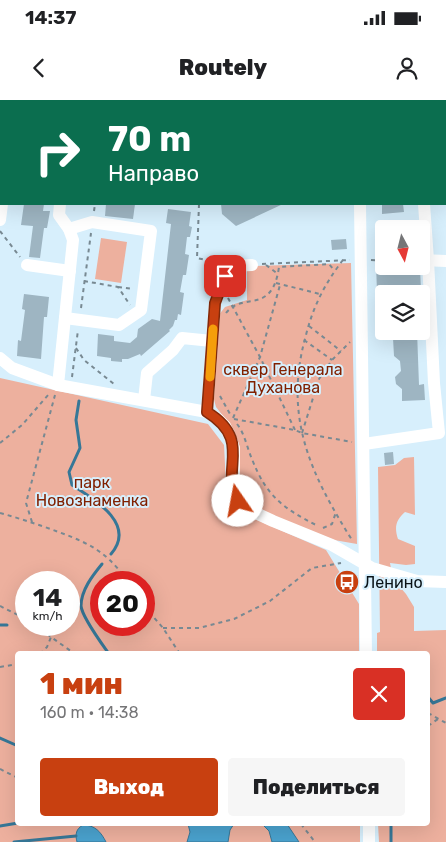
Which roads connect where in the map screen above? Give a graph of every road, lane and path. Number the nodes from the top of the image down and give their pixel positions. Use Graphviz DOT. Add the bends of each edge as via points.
graph roads {
  1 [pos="2,205"];
  2 [pos="60,205"];
  3 [pos="199,205"];
  4 [pos="360,205"];
  5 [pos="424,205"];
  6 [pos="0,220"];
  7 [pos="424,220"];
  8 [pos="92,222"];
  9 [pos="69,229"];
  10 [pos="0,231"];
  11 [pos="343,260"];
  12 [pos="352,260"];
  13 [pos="365,260"];
  14 [pos="430,260"];
  15 [pos="375,261"];
  16 [pos="446,261"];
  17 [pos="259,264"];
  18 [pos="27,265"];
  19 [pos="229,266"];
  20 [pos="70,271"];
  21 [pos="334,271"];
  22 [pos="278,274"];
  23 [pos="426,275"];
  24 [pos="84,282"];
  25 [pos="276,284"];
  26 [pos="221,285"];
  27 [pos="280,285"];
  28 [pos="118,287"];
  29 [pos="144,290"];
  30 [pos="321,294"];
  31 [pos="232,306"];
  32 [pos="136,314"];
  33 [pos="224,316"];
  34 [pos="65,318"];
  35 [pos="79,320"];
  36 [pos="308,325"];
  37 [pos="354,338"];
  38 [pos="304,340"];
  39 [pos="212,341"];
  40 [pos="76,348"];
  41 [pos="341,351"];
  42 [pos="260,357"];
  43 [pos="0,358"];
  44 [pos="332,360"];
  45 [pos="266,370"];
  46 [pos="298,371"];
  47 [pos="64,386"];
  48 [pos="220,395"];
  49 [pos="131,398"];
  50 [pos="144,400"];
  51 [pos="442,412"];
  52 [pos="213,416"];
  53 [pos="233,418"];
  54 [pos="295,430"];
  55 [pos="302,433"];
  56 [pos="0,443"];
  57 [pos="364,444"];
  58 [pos="0,512"];
  59 [pos="336,512"];
  60 [pos="32,522"];
  61 [pos="352,540"];
  62 [pos="364,564"];
  63 [pos="120,571"];
  64 [pos="446,582"];
  65 [pos="0,606"];
  66 [pos="15,614"];
  67 [pos="155,619"];
  68 [pos="163,628"];
  69 [pos="51,637"];
  70 [pos="43,651"];
  71 [pos="71,651"];
  72 [pos="178,651"];
  73 [pos="366,651"];
  74 [pos="15,664"];
  75 [pos="0,667"];
  76 [pos="430,714"];
  77 [pos="438,719"];
  78 [pos="446,723"];
  79 [pos="430,725"];
  80 [pos="0,769"];
  81 [pos="15,776"];
  82 [pos="303,826"];
  83 [pos="369,826"];
  84 [pos="315,842"];
  85 [pos="370,842"];
  1 -- 6 [label="street"];
  2 -- 9 [label="street" via="58,215"];
  3 -- 19 [label="path" via="196,258"];
  4 -- 57 [label="street"];
  5 -- 7 [label="street"];
  8 -- 9 [label="street"];
  8 -- 24 [label="path"];
  8 -- 29 [label="street" via="150,231"];
  9 -- 20 [label="street" via="74,240"];
  10 -- 18 [label="path"];
  11 -- 12 [label="path"];
  11 -- 17 [label="path"];
  11 -- 21 [label="path"];
  13 -- 15 [label="path"];
  14 -- 16 [label="street"];
  17 -- 19 [label="street"];
  17 -- 22 [label="path"];
  18 -- 20 [label="street"];
  19 -- 26 [label="street"];
  20 -- 34 [label="street"];
  21 -- 22 [label="path" via="329,264 279,267"];
  21 -- 30 [label="path"];
  22 -- 25 [label="path"];
  23 -- 51 [label="street" via="434,383"];
  24 -- 28 [label="path"];
  24 -- 35 [label="path"];
  25 -- 27 [label="path"];
  25 -- 31 [label="path" via="261,299"];
  26 -- 31 [label="path"];
  26 -- 39 [label="street" via="215,303"];
  27 -- 30 [label="path"];
  27 -- 42 [label="path"];
  28 -- 29 [label="path"];
  28 -- 32 [label="path"];
  29 -- 32 [label="street" via="141,310"];
  30 -- 36 [label="path"];
  31 -- 33 [label="path"];
  31 -- 42 [label="path"];
  32 -- 35 [label="street" via="119,325"];
  34 -- 35 [label="street"];
  34 -- 47 [label="street"];
  35 -- 40 [label="path"];
  36 -- 38 [label="path"];
  36 -- 41 [label="path"];
  37 -- 41 [label="path"];
  38 -- 44 [label="path"];
  38 -- 46 [label="path"];
  39 -- 50 [label="street" via="182,338 147,373"];
  39 -- 52 [label="street"];
  40 -- 47 [label="path"];
  40 -- 49 [label="path" via="84,360"];
  41 -- 44 [label="path"];
  42 -- 45 [label="path"];
  42 -- 53 [label="path"];
  43 -- 47 [label="street" via="12,368"];
  44 -- 55 [label="path" via="319,379"];
  45 -- 46 [label="path"];
  45 -- 54 [label="path"];
  46 -- 55 [label="path"];
  47 -- 49 [label="street"];
  47 -- 56 [label="path"];
  47 -- 60 [label="path" via="26,503"];
  48 -- 53 [label="path"];
  49 -- 50 [label="street"];
  50 -- 52 [label="street"];
  51 -- 57 [label="street" via="440,433"];
  52 -- 53 [label="path"];
  52 -- 62 [label="street" via="225,426 234,448 234,494 243,507 332,545"];
  53 -- 54 [label="path"];
  53 -- 59 [label="path" via="262,482 282,506 323,528 332,524"];
  54 -- 55 [label="path"];
  55 -- 57 [label="path"];
  55 -- 59 [label="path" via="311,463"];
  57 -- 62 [label="street"];
  58 -- 60 [label="path"];
  59 -- 61 [label="path"];
  60 -- 63 [label="path" via="98,549"];
  62 -- 64 [label="street" via="417,581"];
  62 -- 68 [label="path" via="340,563 312,568 270,601 234,618 199,628"];
  62 -- 73 [label="street"];
  65 -- 66 [label="path"];
  67 -- 68 [label="path"];
  68 -- 72 [label="path"];
  69 -- 70 [label="path"];
  69 -- 71 [label="path"];
  74 -- 75 [label="path"];
  76 -- 77 [label="path"];
  77 -- 78 [label="path"];
  77 -- 79 [label="path"];
  80 -- 81 [label="path"];
  82 -- 84 [label="path"];
  83 -- 85 [label="street"];
}
